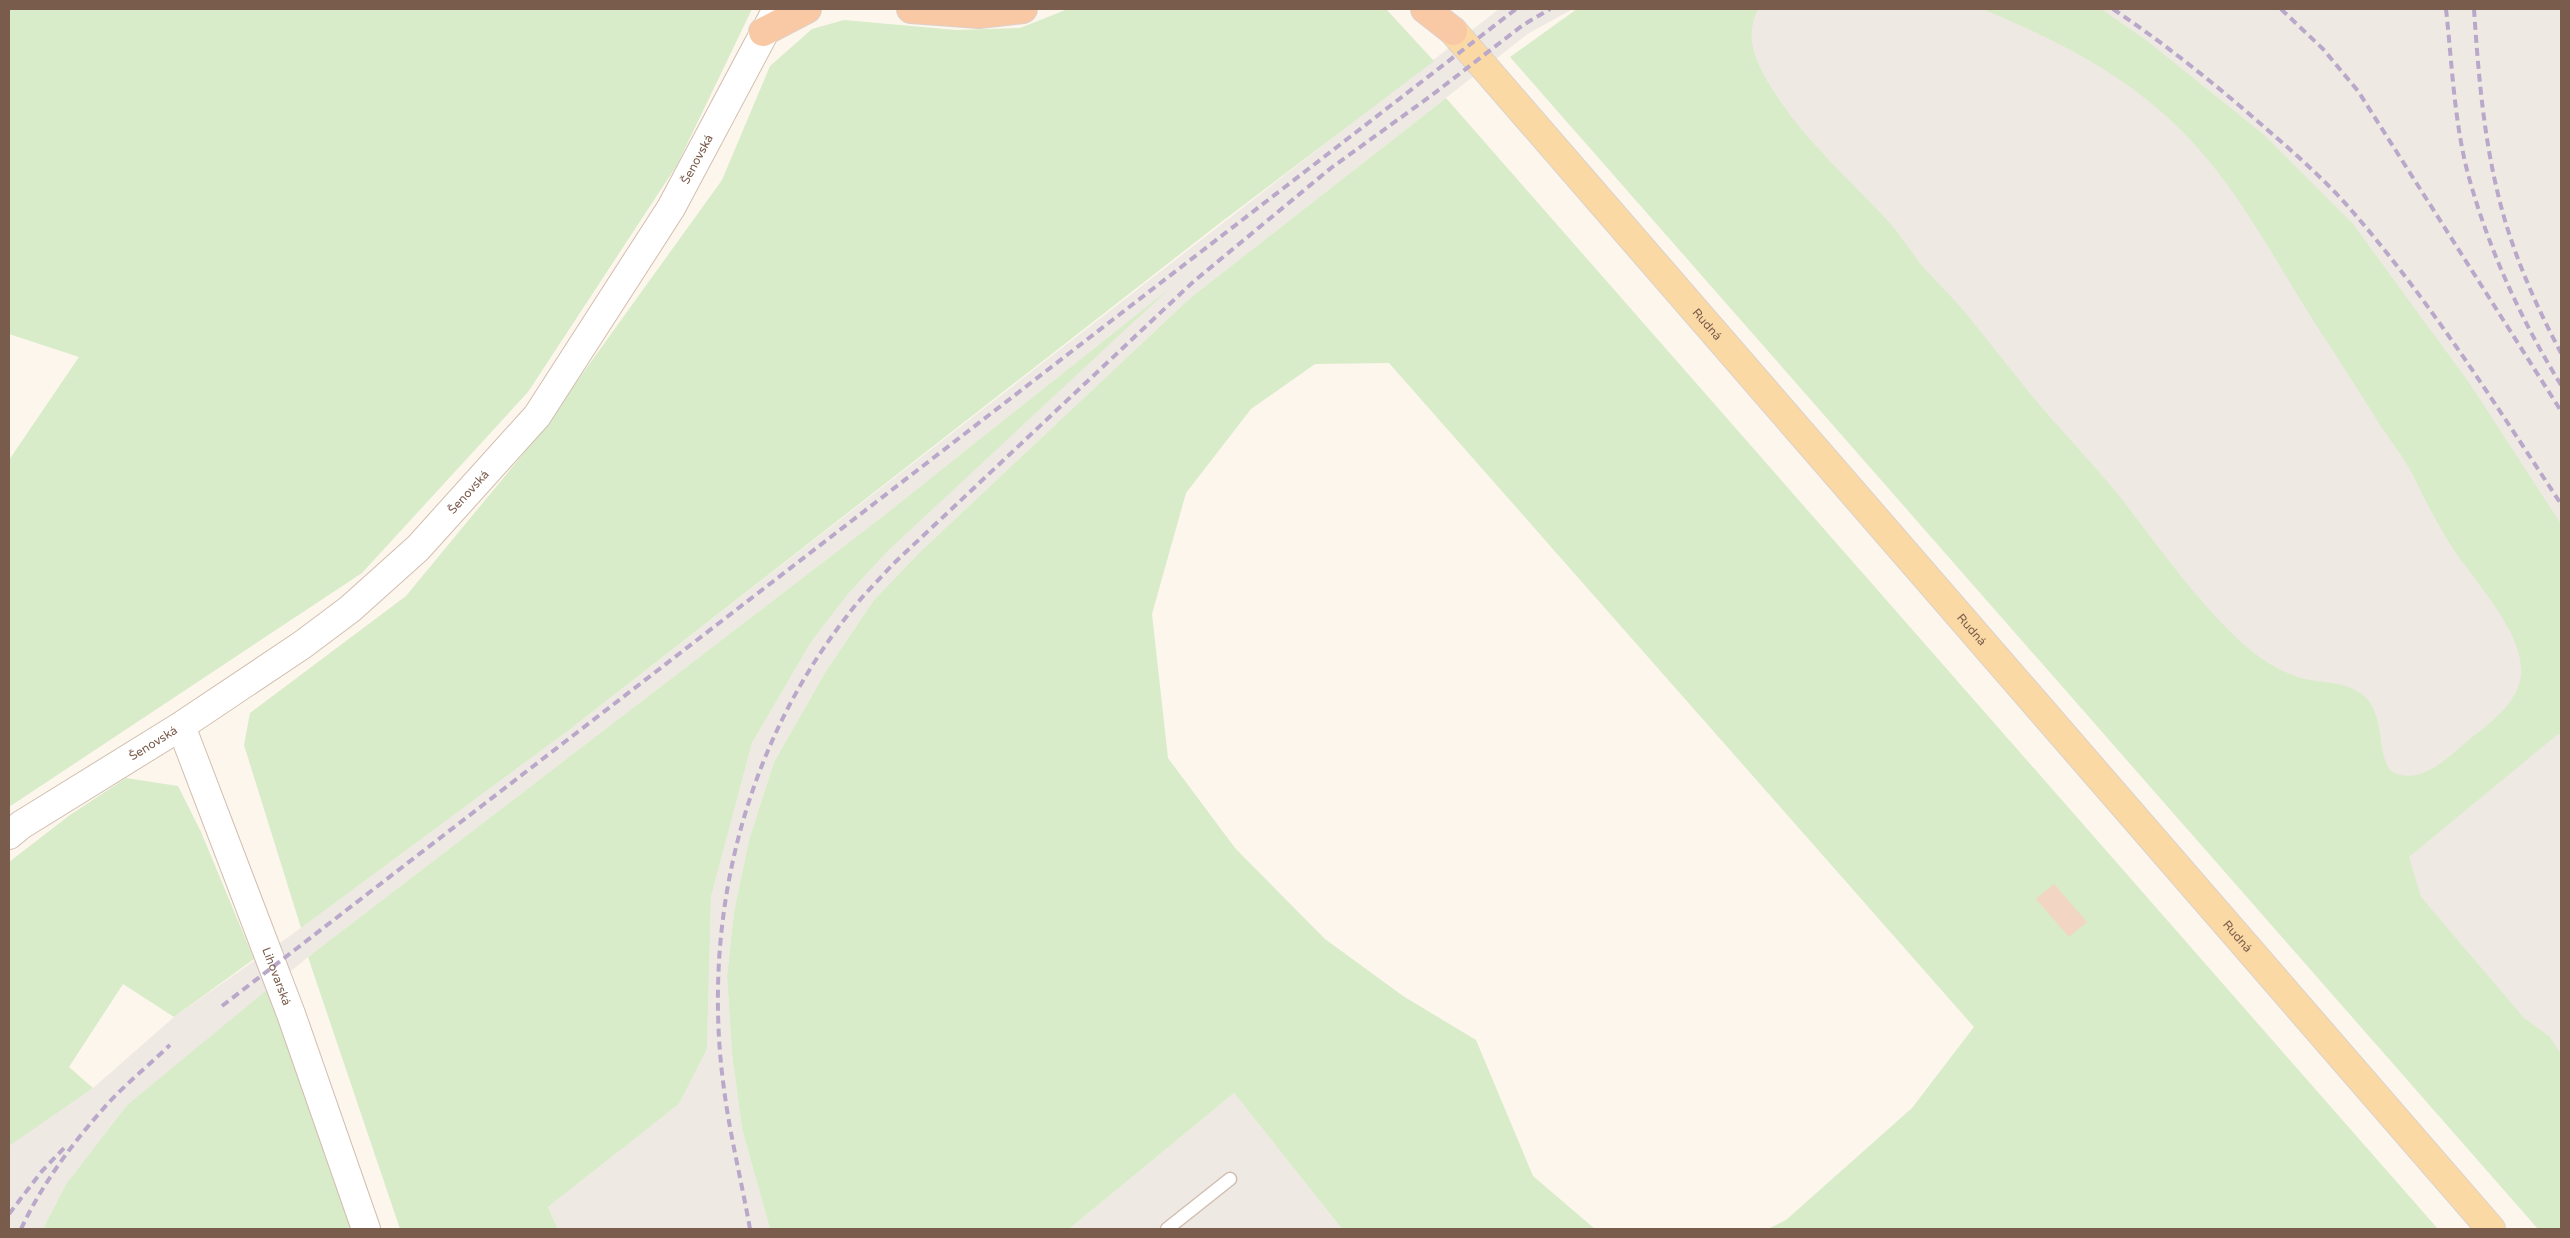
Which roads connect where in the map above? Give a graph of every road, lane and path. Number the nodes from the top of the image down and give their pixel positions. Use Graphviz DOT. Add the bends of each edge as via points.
graph roads {
  1 [pos="777,9"];
  2 [pos="807,9"];
  3 [pos="911,9"];
  4 [pos="1023,9"];
  5 [pos="1425,9"];
  6 [pos="954,11"];
  7 [pos="1446,20"];
  8 [pos="763,32"];
  9 [pos="182,726"];
  10 [pos="9,835"];
  11 [pos="1230,1179"];
  12 [pos="366,1229"];
  13 [pos="1167,1229"];
  14 [pos="2491,1229"];
  1 -- 8 [label="street, Šenovská"];
  2 -- 8 [label="highway"];
  3 -- 6 [label="highway"];
  4 -- 6 [label="highway" via="989,14"];
  5 -- 7 [label="highway"];
  7 -- 14 [label="main road, Rudná"];
  8 -- 9 [label="street, Šenovská" via="671,208 537,416 418,548 350,609"];
  9 -- 10 [label="street, Šenovská"];
  9 -- 12 [label="street, Lihovarská" via="287,1005"];
  11 -- 13 [label="lane"];
}
